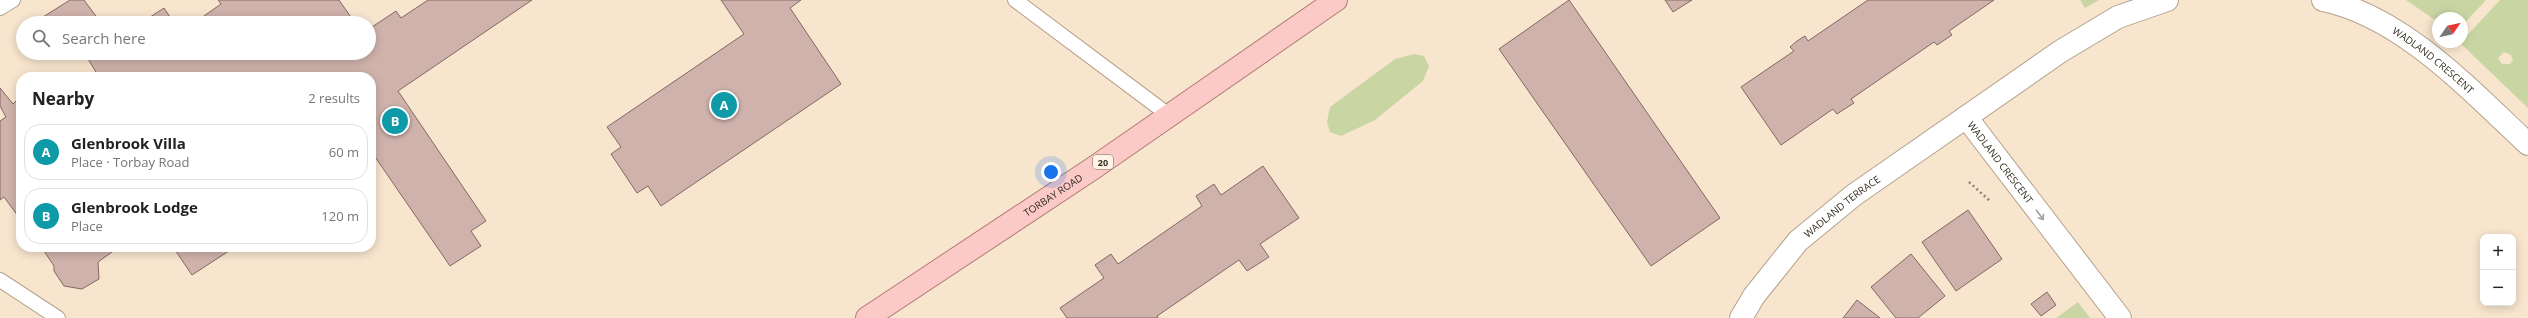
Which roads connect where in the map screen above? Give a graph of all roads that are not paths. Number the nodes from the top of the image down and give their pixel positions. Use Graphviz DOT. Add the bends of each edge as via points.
graph roads {
  1 [pos="13,0"];
  2 [pos="1016,0"];
  3 [pos="1336,0"];
  4 [pos="2167,0"];
  5 [pos="2323,0"];
  6 [pos="0,8"];
  7 [pos="1170,116"];
  8 [pos="1966,117"];
  9 [pos="2528,144"];
  10 [pos="0,280"];
  11 [pos="58,318"];
  12 [pos="867,318"];
  13 [pos="1741,318"];
  14 [pos="2120,318"];
  1 -- 6 [label="lane"];
  2 -- 7 [label="lane"];
  3 -- 7 [label="main road, TORBAY ROAD / 20"];
  4 -- 8 [label="street, WADLAND CRESCENT" via="2118,17 2062,51"];
  5 -- 9 [label="street, WADLAND CRESCENT" via="2379,20 2436,61"];
  7 -- 12 [label="main road, TORBAY ROAD / 20"];
  8 -- 13 [label="street, WADLAND TERRACE" via="1854,195 1798,241 1758,290"];
  8 -- 14 [label="street, WADLAND CRESCENT, one-way"];
  10 -- 11 [label="lane"];
}
